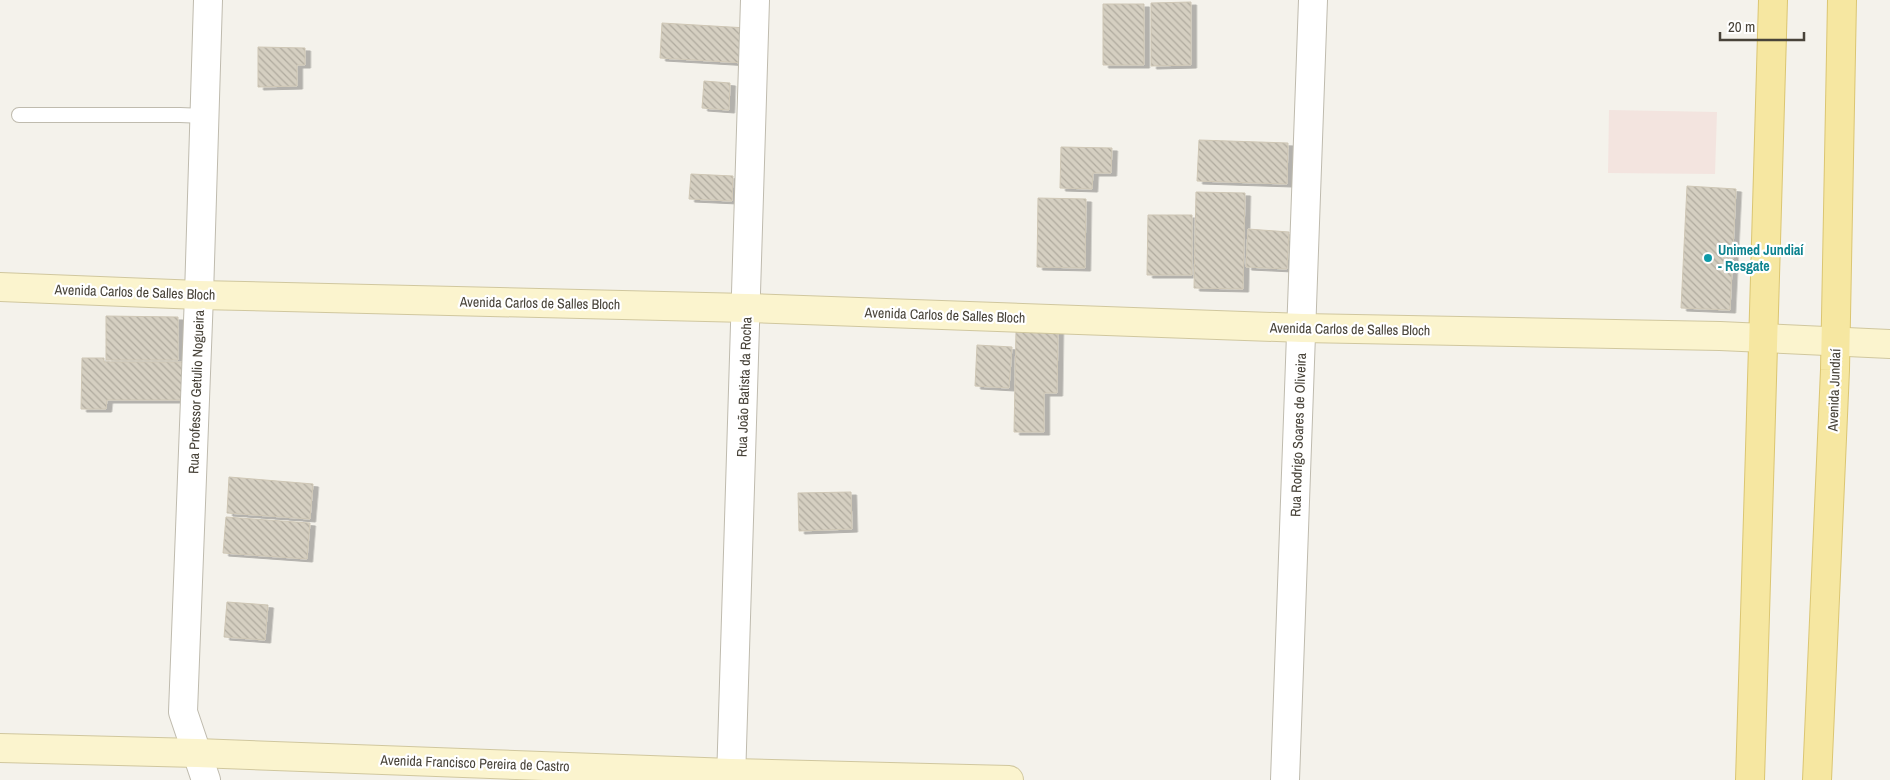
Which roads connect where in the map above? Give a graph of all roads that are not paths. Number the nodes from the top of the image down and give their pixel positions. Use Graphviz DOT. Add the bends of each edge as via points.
graph roads {
  1 [pos="208,0"];
  2 [pos="755,0"];
  3 [pos="1313,0"];
  4 [pos="1773,0"];
  5 [pos="1842,0"];
  6 [pos="19,115"];
  7 [pos="204,116"];
  8 [pos="0,287"];
  9 [pos="199,295"];
  10 [pos="747,308"];
  11 [pos="1303,328"];
  12 [pos="1764,338"];
  13 [pos="1836,341"];
  14 [pos="1890,344"];
  15 [pos="0,748"];
  16 [pos="197,753"];
  17 [pos="731,777"];
  18 [pos="206,780"];
  19 [pos="1009,780"];
  20 [pos="1285,780"];
  21 [pos="1750,780"];
  22 [pos="1817,780"];
  1 -- 7 [label="street, Rua Professor Getulio Nogueira"];
  2 -- 10 [label="street, Rua João Batista da Rocha"];
  3 -- 11 [label="street, Rua Rodrigo Soares de Oliveira"];
  4 -- 12 [label="main road"];
  5 -- 13 [label="main road, Avenida Jundiaí"];
  6 -- 7 [label="lane"];
  7 -- 9 [label="street, Rua Professor Getulio Nogueira"];
  8 -- 9 [label="street, Avenida Carlos de Salles Bloch"];
  9 -- 10 [label="street, Avenida Carlos de Salles Bloch"];
  9 -- 16 [label="street, Rua Professor Getulio Nogueira" via="183,712"];
  10 -- 11 [label="street, Avenida Carlos de Salles Bloch"];
  10 -- 17 [label="street, Rua João Batista da Rocha"];
  11 -- 12 [label="street, Avenida Carlos de Salles Bloch"];
  11 -- 20 [label="street, Rua Rodrigo Soares de Oliveira"];
  12 -- 13 [label="street, Avenida Carlos de Salles Bloch"];
  12 -- 21 [label="main road"];
  13 -- 14 [label="street, Avenida Carlos de Salles Bloch"];
  13 -- 22 [label="main road, Avenida Jundiaí"];
  15 -- 16 [label="street, Avenida Francisco Pereira de Castro"];
  16 -- 17 [label="street, Avenida Francisco Pereira de Castro"];
  16 -- 18 [label="street, Rua Professor Getulio Nogueira"];
  17 -- 19 [label="street, Avenida Francisco Pereira de Castro"];
}
